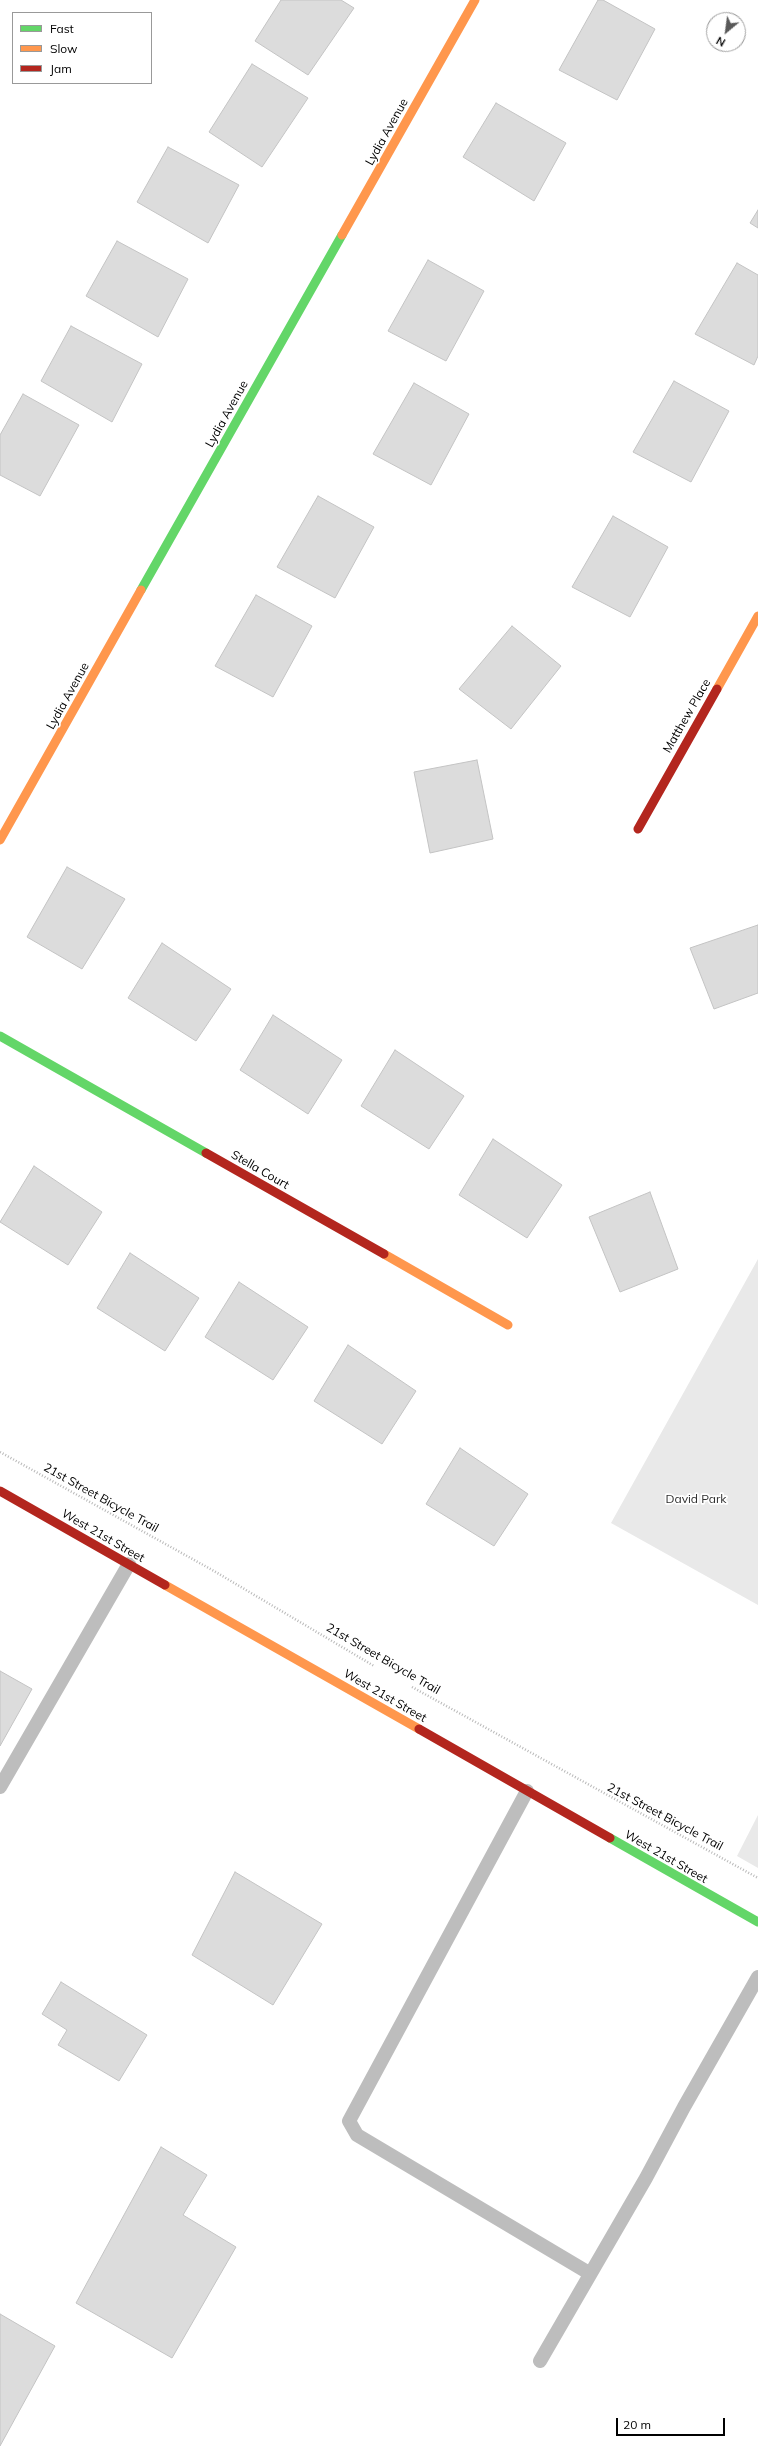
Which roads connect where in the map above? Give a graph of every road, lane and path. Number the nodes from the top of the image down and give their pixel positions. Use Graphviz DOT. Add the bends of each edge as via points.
graph roads {
  1 [pos="475,0"];
  2 [pos="758,616"];
  3 [pos="638,829"];
  4 [pos="0,840"];
  5 [pos="0,1036"];
  6 [pos="508,1325"];
  7 [pos="0,1452"];
  8 [pos="0,1491"];
  9 [pos="129,1564"];
  10 [pos="378,1668"];
  11 [pos="404,1684"];
  12 [pos="0,1787"];
  13 [pos="527,1791"];
  14 [pos="758,1878"];
  15 [pos="758,1922"];
  16 [pos="758,1977"];
  17 [pos="590,2273"];
  18 [pos="540,2361"];
  1 -- 4 [label="street, Lydia Avenue"];
  2 -- 3 [label="street, Matthew Place"];
  5 -- 6 [label="street, Stella Court"];
  7 -- 10 [label="path, 21st Street Bicycle Trail" via="214,1571"];
  8 -- 9 [label="street, West 21st Street"];
  9 -- 12 [label="lane"];
  9 -- 13 [label="street, West 21st Street"];
  11 -- 14 [label="path, 21st Street Bicycle Trail"];
  13 -- 15 [label="street, West 21st Street"];
  13 -- 17 [label="lane" via="348,2122 357,2135"];
  16 -- 17 [label="lane"];
  17 -- 18 [label="lane"];
}
